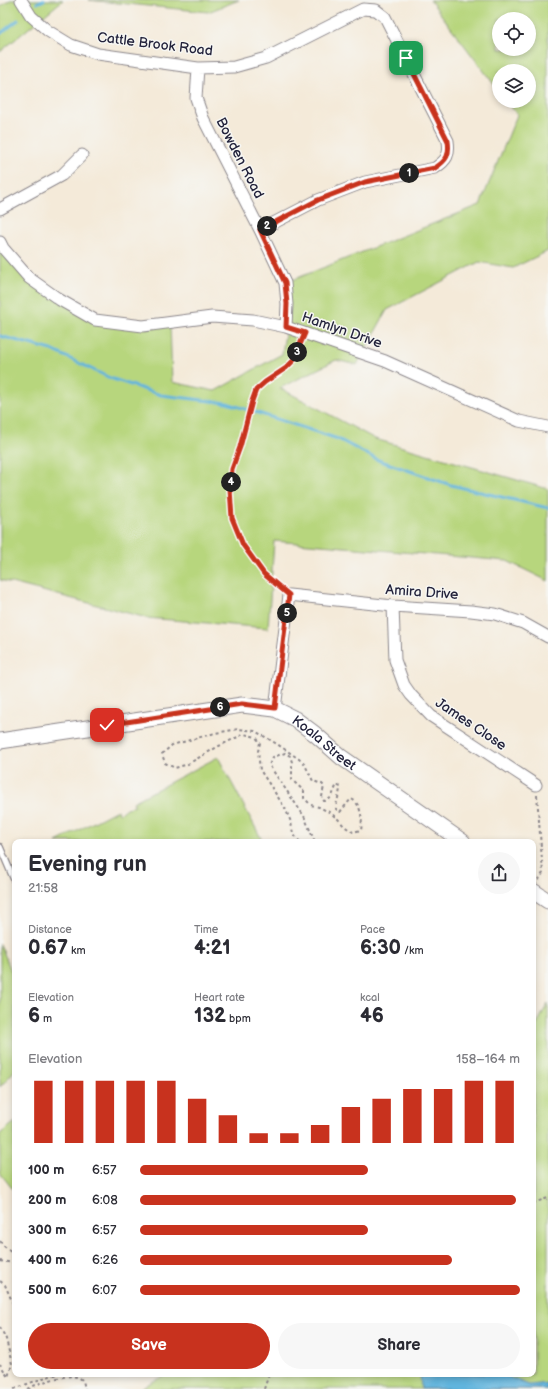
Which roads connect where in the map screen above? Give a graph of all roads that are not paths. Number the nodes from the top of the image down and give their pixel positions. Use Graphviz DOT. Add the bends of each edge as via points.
graph roads {
  1 [pos="21,0"];
  2 [pos="198,68"];
  3 [pos="82,155"];
  4 [pos="0,210"];
  5 [pos="260,230"];
  6 [pos="0,242"];
  7 [pos="286,327"];
  8 [pos="548,427"];
  9 [pos="393,606"];
  10 [pos="548,637"];
  11 [pos="275,708"];
  12 [pos="0,741"];
  13 [pos="536,786"];
  14 [pos="459,839"];
  15 [pos="0,847"];
  16 [pos="12,875"];
  17 [pos="536,890"];
  18 [pos="548,901"];
  1 -- 2 [label="street, Cattle Brook Road" via="32,16 48,31 71,45 98,54"];
  2 -- 5 [label="street, Bowden Road" via="196,98 203,118"];
  2 -- 5 [label="street, Cattle Brook Road" via="234,67 266,58 363,9 376,10 385,17 448,141 449,151 445,161 435,168 365,182 318,200"];
  3 -- 4 [label="street" via="62,175"];
  5 -- 7 [label="street, Bowden Road" via="285,283"];
  6 -- 7 [label="street, Hamlyn Drive" via="29,278 95,320 143,326 212,317 252,320"];
  7 -- 8 [label="street, Hamlyn Drive" via="385,361 519,420"];
  9 -- 10 [label="street, Amira Drive" via="495,614 523,623"];
  9 -- 11 [label="street, Amira Drive" via="289,595"];
  9 -- 13 [label="street, James Close" via="395,660 404,685 411,695 431,716"];
  11 -- 12 [label="street, Koala Street" via="242,704"];
  11 -- 14 [label="street, Koala Street" via="295,719 341,757"];
  15 -- 16 [label="lane"];
  17 -- 18 [label="street"];
}
